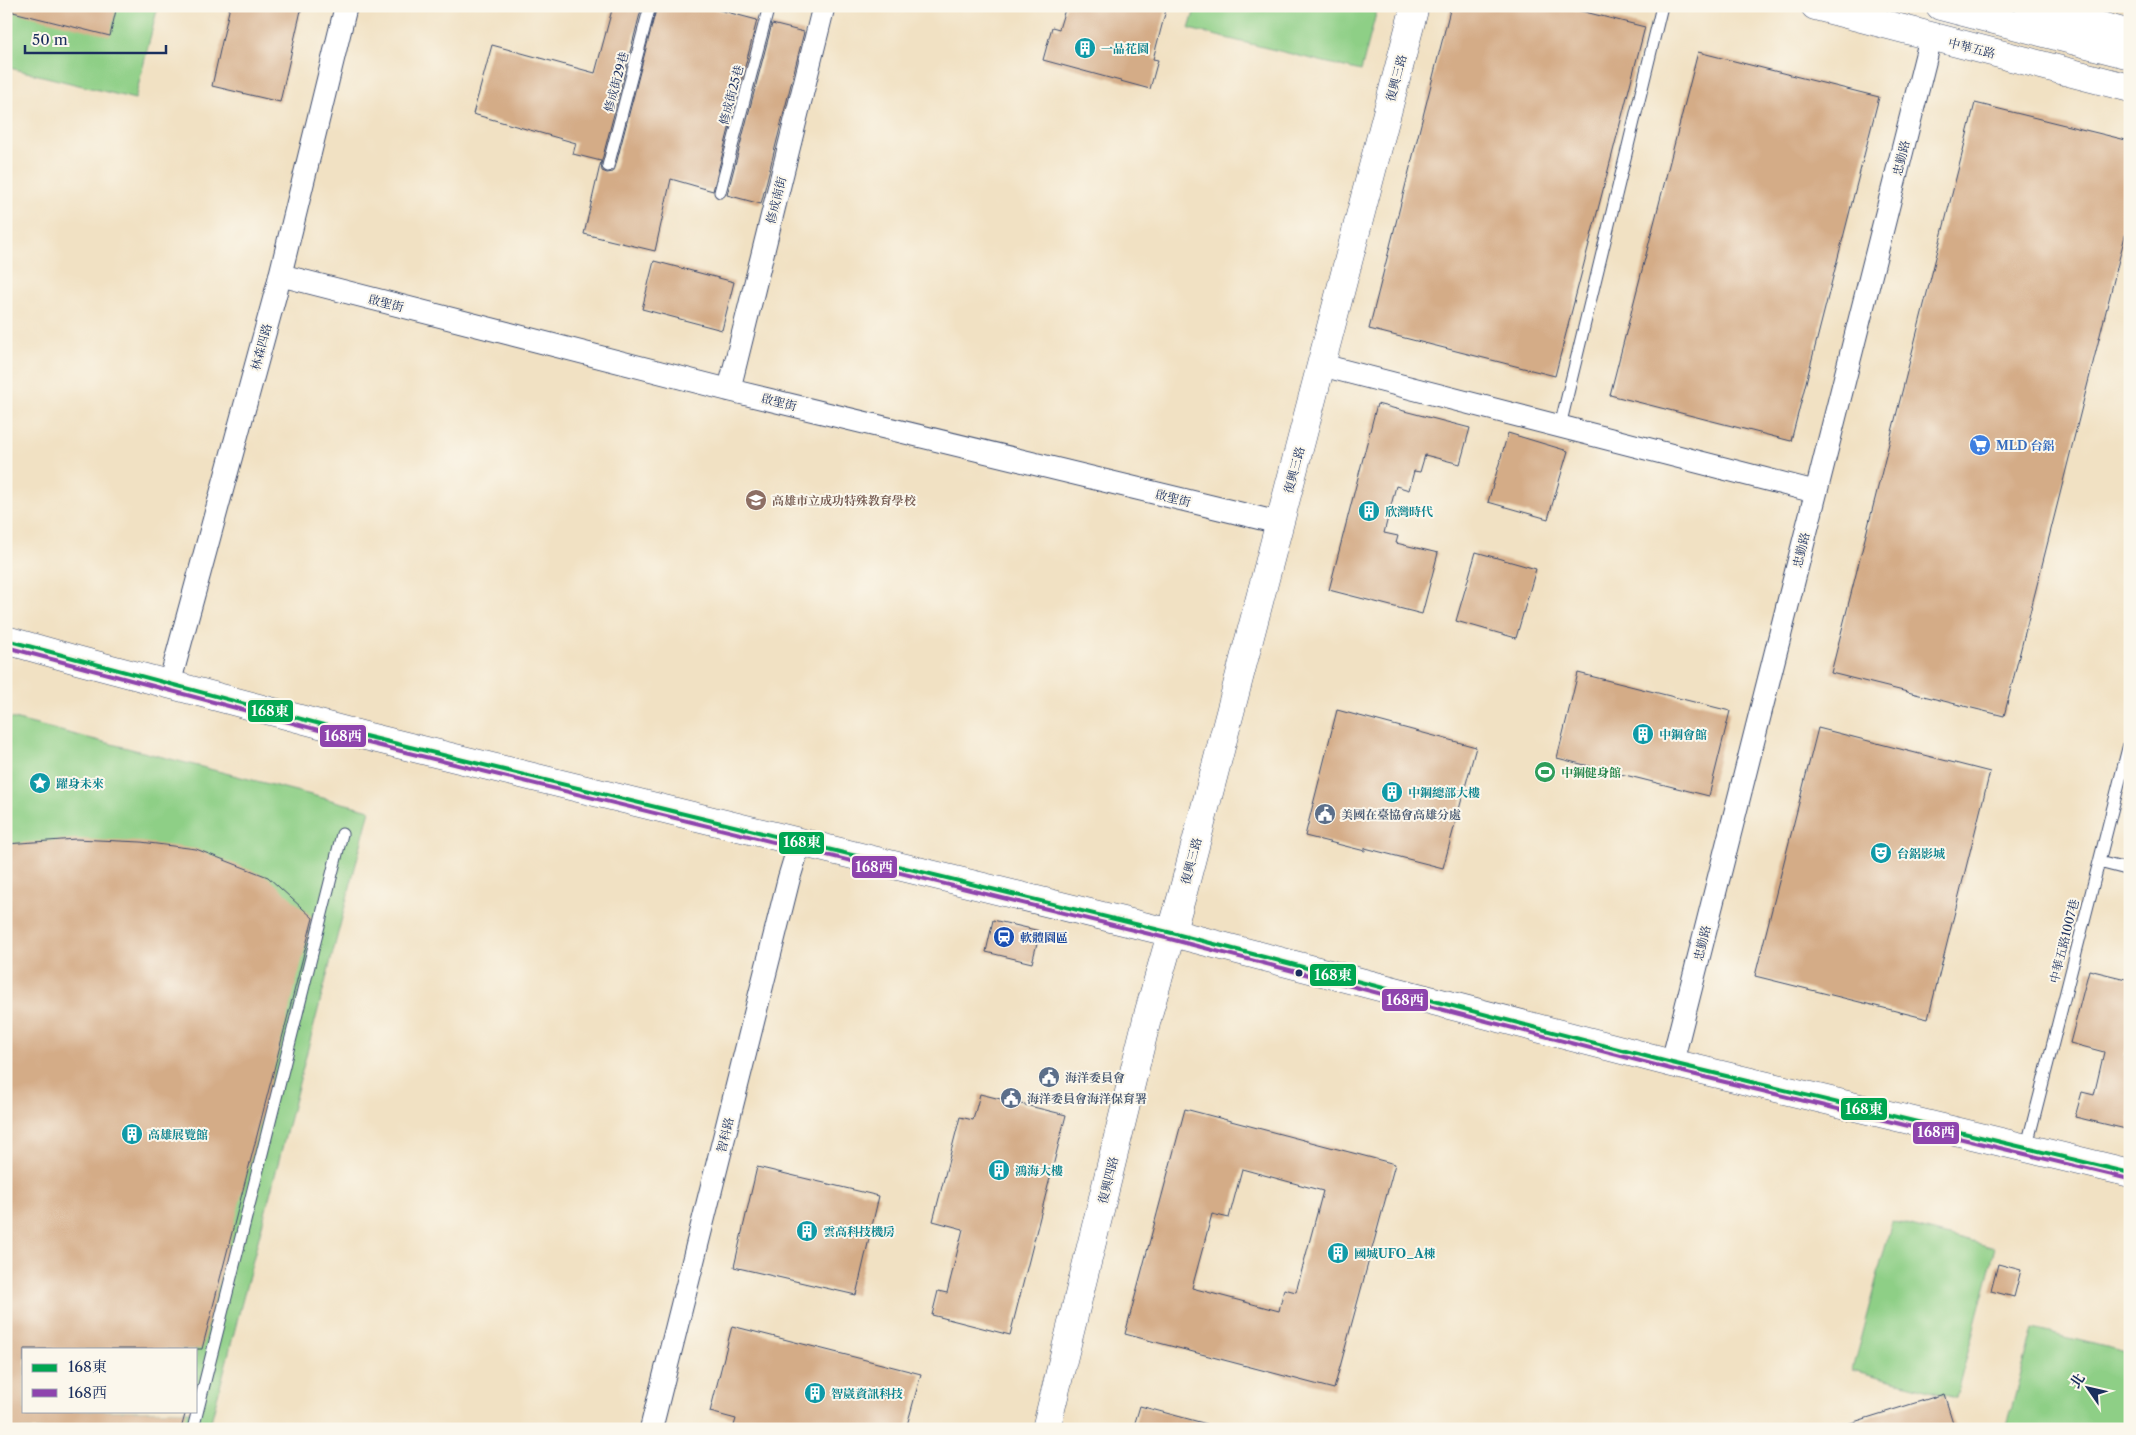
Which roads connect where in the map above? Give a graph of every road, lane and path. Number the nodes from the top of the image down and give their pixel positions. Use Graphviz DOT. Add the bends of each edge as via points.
graph roads {
  1 [pos="346,6"];
  2 [pos="650,6"];
  3 [pos="769,6"];
  4 [pos="1415,6"];
  5 [pos="1662,6"];
  6 [pos="1815,6"];
  7 [pos="1940,6"];
  8 [pos="2028,6"];
  9 [pos="819,7"];
  10 [pos="1866,13"];
  11 [pos="2130,34"];
  12 [pos="1931,37"];
  13 [pos="2130,55"];
  14 [pos="2130,88"];
  15 [pos="608,166"];
  16 [pos="720,192"];
  17 [pos="280,275"];
  18 [pos="1321,365"];
  19 [pos="729,390"];
  20 [pos="1560,426"];
  21 [pos="1816,492"];
  22 [pos="1280,524"];
  23 [pos="6,640"];
  24 [pos="169,685"];
  25 [pos="2130,740"];
  26 [pos="342,834"];
  27 [pos="800,842"];
  28 [pos="2099,862"];
  29 [pos="2130,870"];
  30 [pos="1172,933"];
  31 [pos="1672,1063"];
  32 [pos="2026,1149"];
  33 [pos="2130,1173"];
  34 [pos="198,1409"];
  35 [pos="197,1412"];
  36 [pos="193,1429"];
  37 [pos="651,1429"];
  38 [pos="1046,1429"];
  1 -- 17 [label="street, 林森四路"];
  2 -- 15 [label="lane, 修成街29巷"];
  3 -- 16 [label="lane, 修成街25巷"];
  4 -- 18 [label="street, 復興三路"];
  5 -- 20 [label="lane"];
  6 -- 10 [label="street, 中華五路"];
  7 -- 13 [label="street"];
  8 -- 11 [label="street"];
  9 -- 19 [label="street, 修成南街"];
  10 -- 12 [label="street, 中華五路"];
  12 -- 14 [label="street, 中華五路"];
  12 -- 21 [label="street, 忠勤路"];
  17 -- 19 [label="street, 啟聖街"];
  17 -- 24 [label="street, 林森四路"];
  18 -- 20 [label="street"];
  18 -- 22 [label="street, 復興三路"];
  19 -- 22 [label="street, 啟聖街"];
  20 -- 21 [label="street"];
  21 -- 31 [label="street, 忠勤路"];
  22 -- 30 [label="street, 復興三路"];
  23 -- 24 [label="street"];
  24 -- 27 [label="street"];
  25 -- 28 [label="lane, 中華五路1007巷"];
  26 -- 34 [label="lane"];
  27 -- 30 [label="street"];
  27 -- 37 [label="street, 智科路"];
  28 -- 29 [label="lane"];
  28 -- 32 [label="lane, 中華五路1007巷"];
  30 -- 31 [label="street"];
  30 -- 38 [label="street, 復興四路"];
  31 -- 32 [label="street"];
  32 -- 33 [label="street"];
  35 -- 36 [label="lane"];
}
